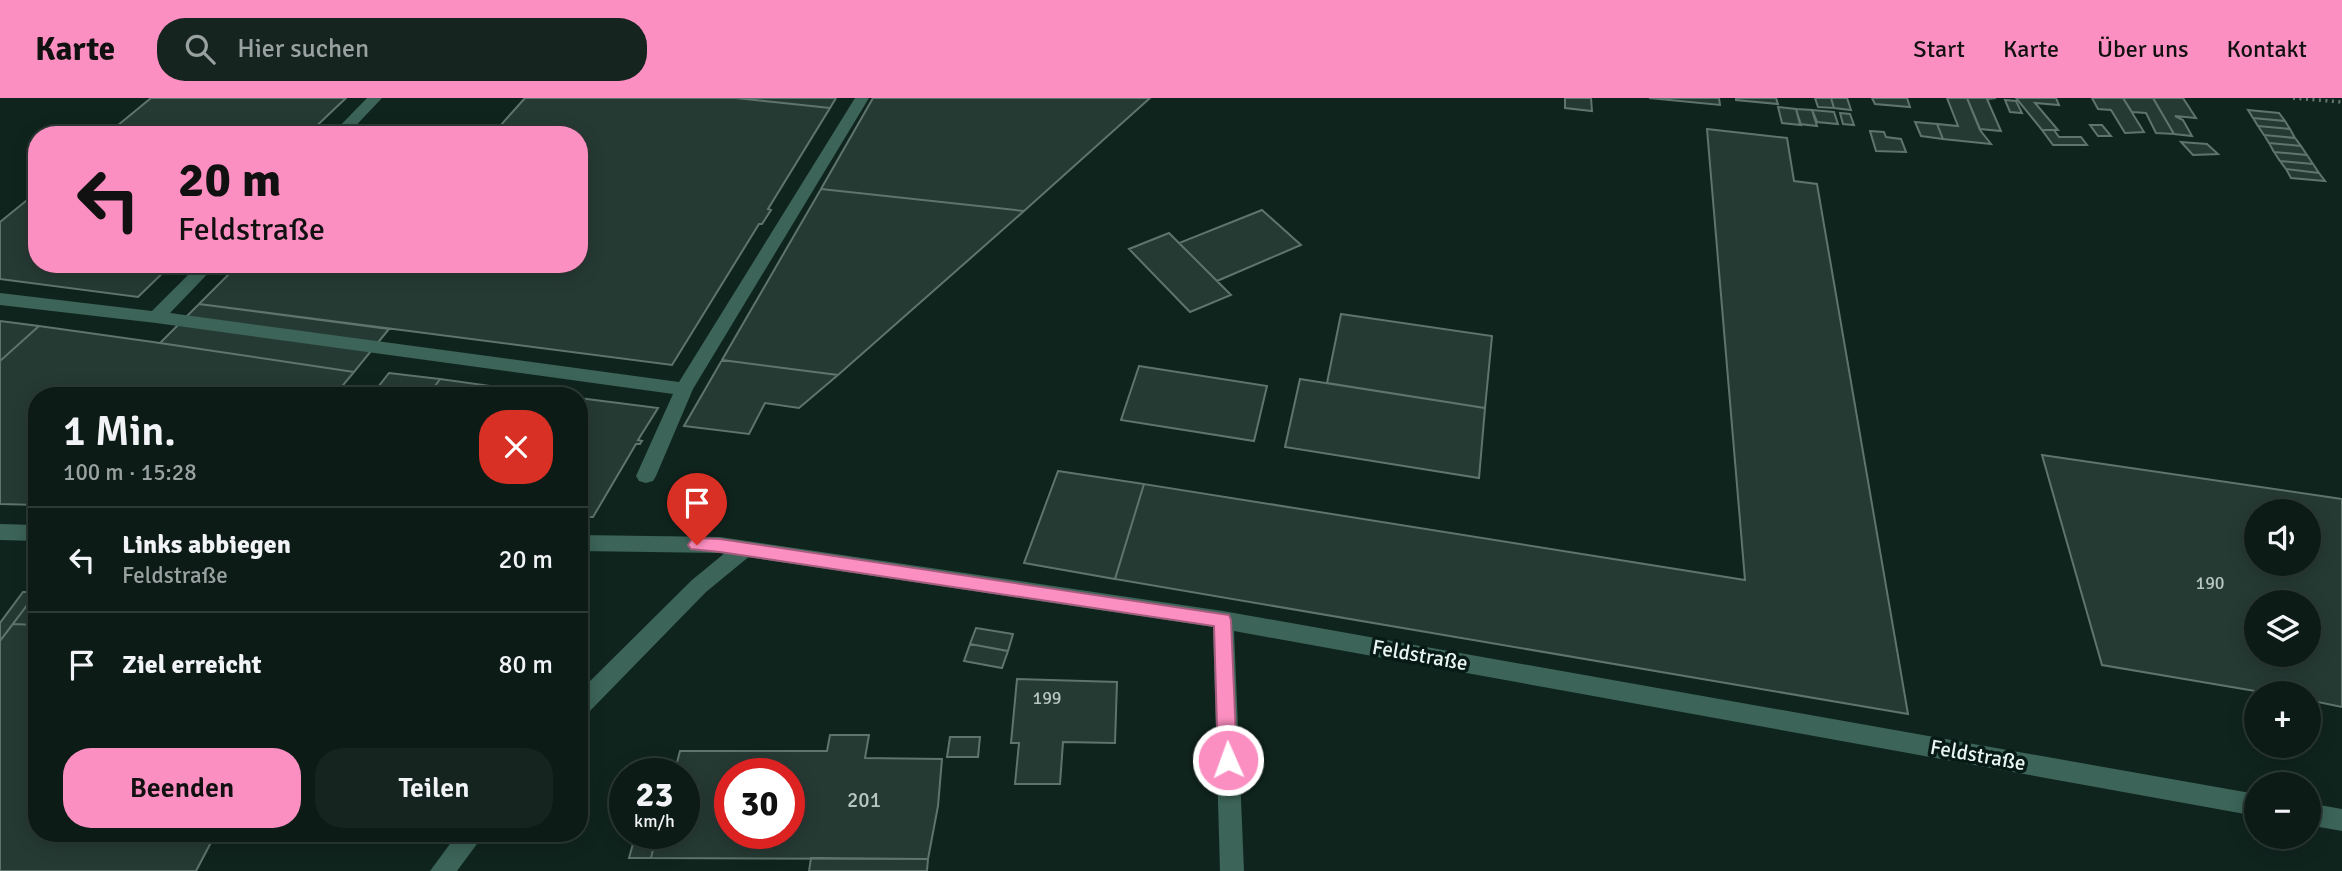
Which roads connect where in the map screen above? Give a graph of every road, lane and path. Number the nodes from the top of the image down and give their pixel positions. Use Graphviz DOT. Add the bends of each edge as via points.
graph roads {
  1 [pos="375,98"];
  2 [pos="862,98"];
  3 [pos="2293,98"];
  4 [pos="2342,102"];
  5 [pos="347,126"];
  6 [pos="200,273"];
  7 [pos="0,299"];
  8 [pos="156,317"];
  9 [pos="684,390"];
  10 [pos="646,477"];
  11 [pos="0,532"];
  12 [pos="28,533"];
  13 [pos="588,543"];
  14 [pos="744,549"];
  15 [pos="1223,620"];
  16 [pos="588,698"];
  17 [pos="2244,803"];
  18 [pos="2321,816"];
  19 [pos="2342,820"];
  20 [pos="466,842"];
  21 [pos="442,871"];
  22 [pos="1232,871"];
  1 -- 5 [label="street"];
  2 -- 9 [label="street"];
  3 -- 4 [label="path"];
  6 -- 8 [label="street"];
  7 -- 8 [label="street"];
  8 -- 9 [label="street"];
  9 -- 10 [label="street"];
  11 -- 12 [label="street"];
  13 -- 14 [label="street, Feldstraße"];
  14 -- 15 [label="street, Feldstraße"];
  14 -- 16 [label="street" via="699,586"];
  15 -- 17 [label="street, Feldstraße"];
  15 -- 22 [label="street"];
  18 -- 19 [label="street"];
  20 -- 21 [label="street"];
}
